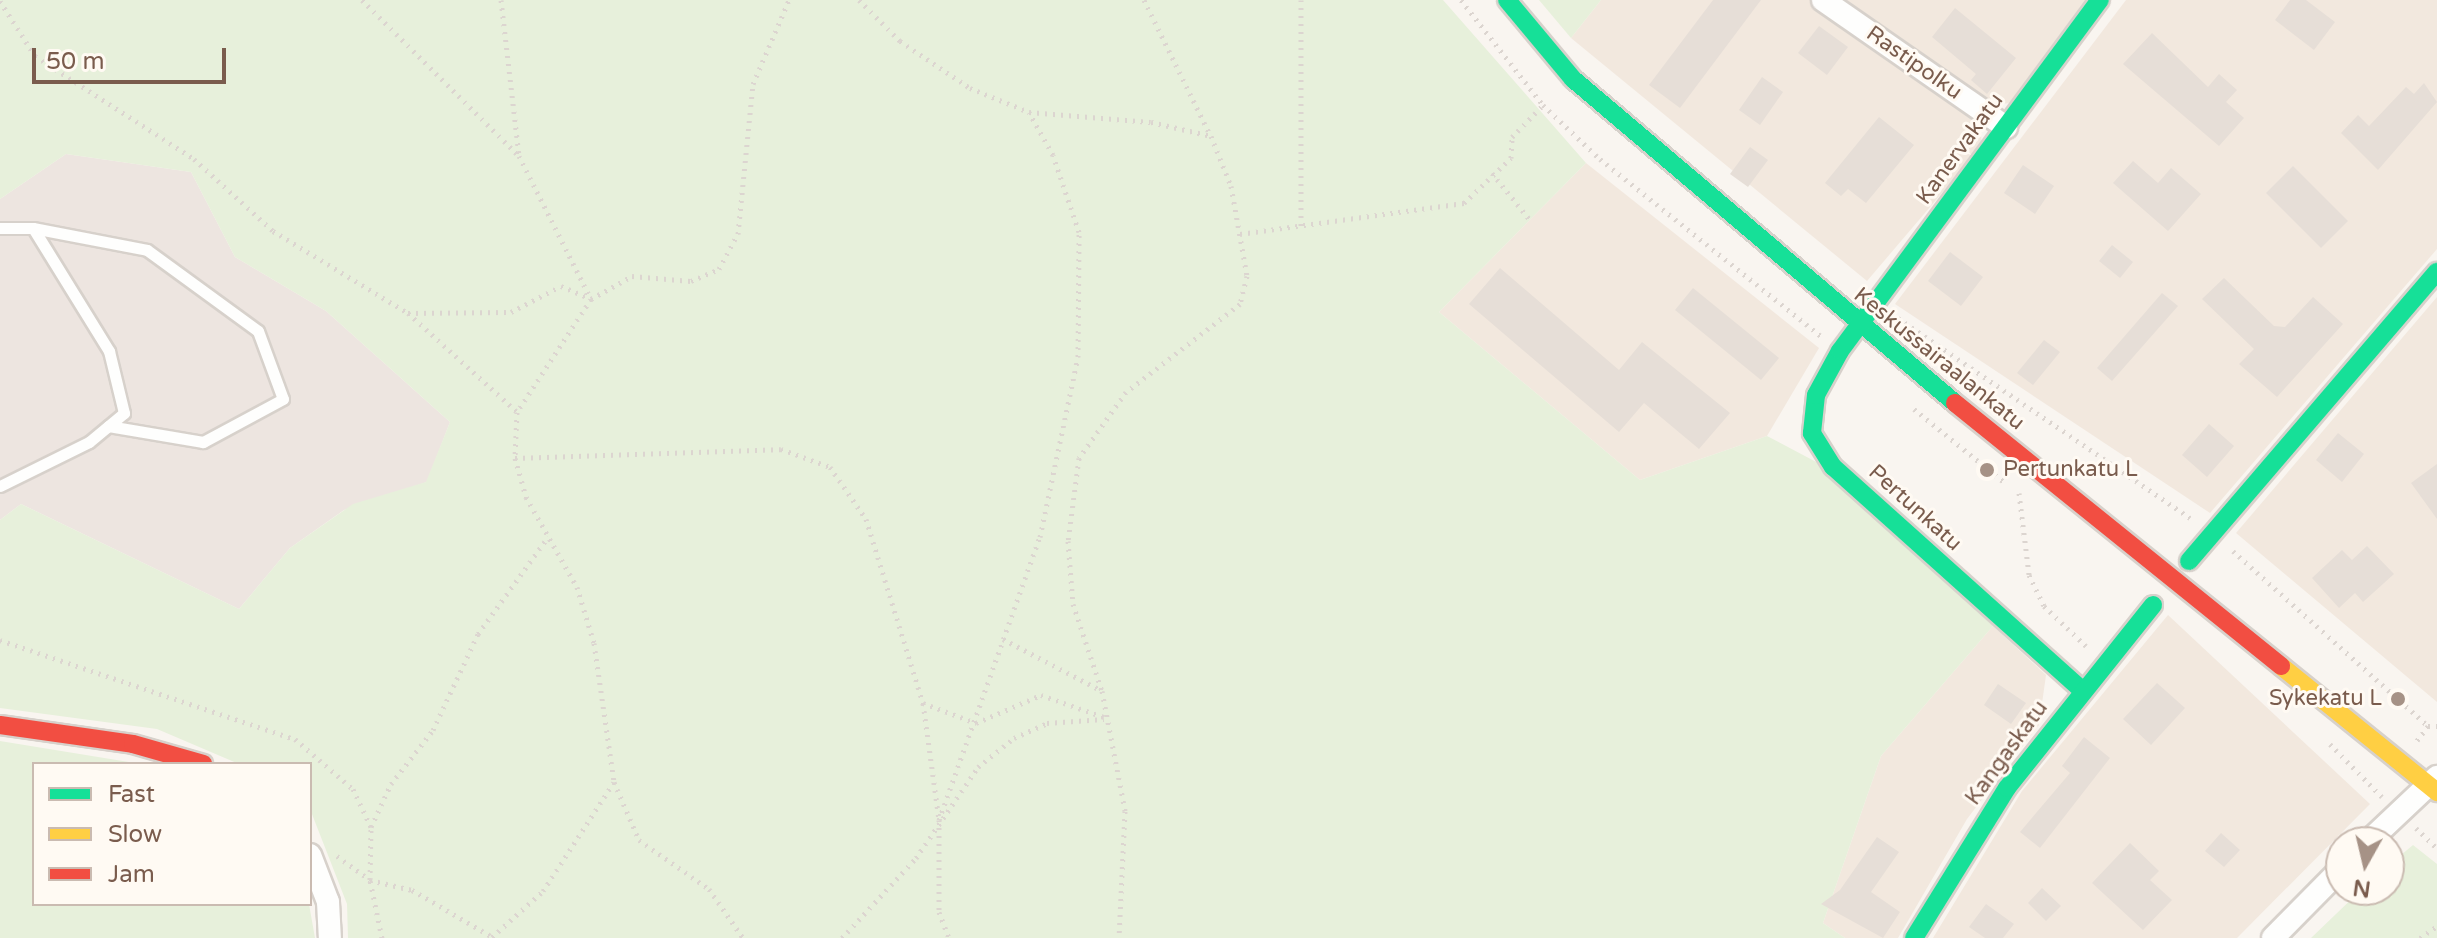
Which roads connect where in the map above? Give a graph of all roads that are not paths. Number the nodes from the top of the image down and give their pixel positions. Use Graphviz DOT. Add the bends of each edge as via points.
graph roads {
  1 [pos="1507,0"];
  2 [pos="1823,0"];
  3 [pos="2100,0"];
  4 [pos="2006,127"];
  5 [pos="0,228"];
  6 [pos="33,228"];
  7 [pos="2437,272"];
  8 [pos="1861,328"];
  9 [pos="108,426"];
  10 [pos="0,486"];
  11 [pos="2189,561"];
  12 [pos="2153,605"];
  13 [pos="2083,691"];
  14 [pos="0,725"];
  15 [pos="196,762"];
  16 [pos="2435,784"];
  17 [pos="2386,826"];
  18 [pos="316,850"];
  19 [pos="2325,885"];
  20 [pos="330,938"];
  21 [pos="1914,938"];
  22 [pos="2273,938"];
  1 -- 8 [label="street, Keskussairaalankatu" via="1573,79"];
  2 -- 4 [label="street, Rastipolku"];
  3 -- 4 [label="street, Kanervakatu"];
  4 -- 8 [label="street, Kanervakatu"];
  5 -- 6 [label="lane"];
  6 -- 9 [label="lane" via="109,351 124,413"];
  6 -- 9 [label="lane" via="147,250 258,331 283,399 203,442"];
  7 -- 11 [label="street"];
  8 -- 13 [label="street, Pertunkatu" via="1816,395 1812,433 1833,467"];
  8 -- 16 [label="street, Keskussairaalankatu"];
  9 -- 10 [label="lane"];
  12 -- 13 [label="street, Kangaskatu"];
  13 -- 21 [label="street, Kangaskatu" via="2007,788"];
  14 -- 15 [label="street" via="133,744"];
  16 -- 17 [label="street"];
  18 -- 20 [label="street"];
  19 -- 22 [label="street"];
}
